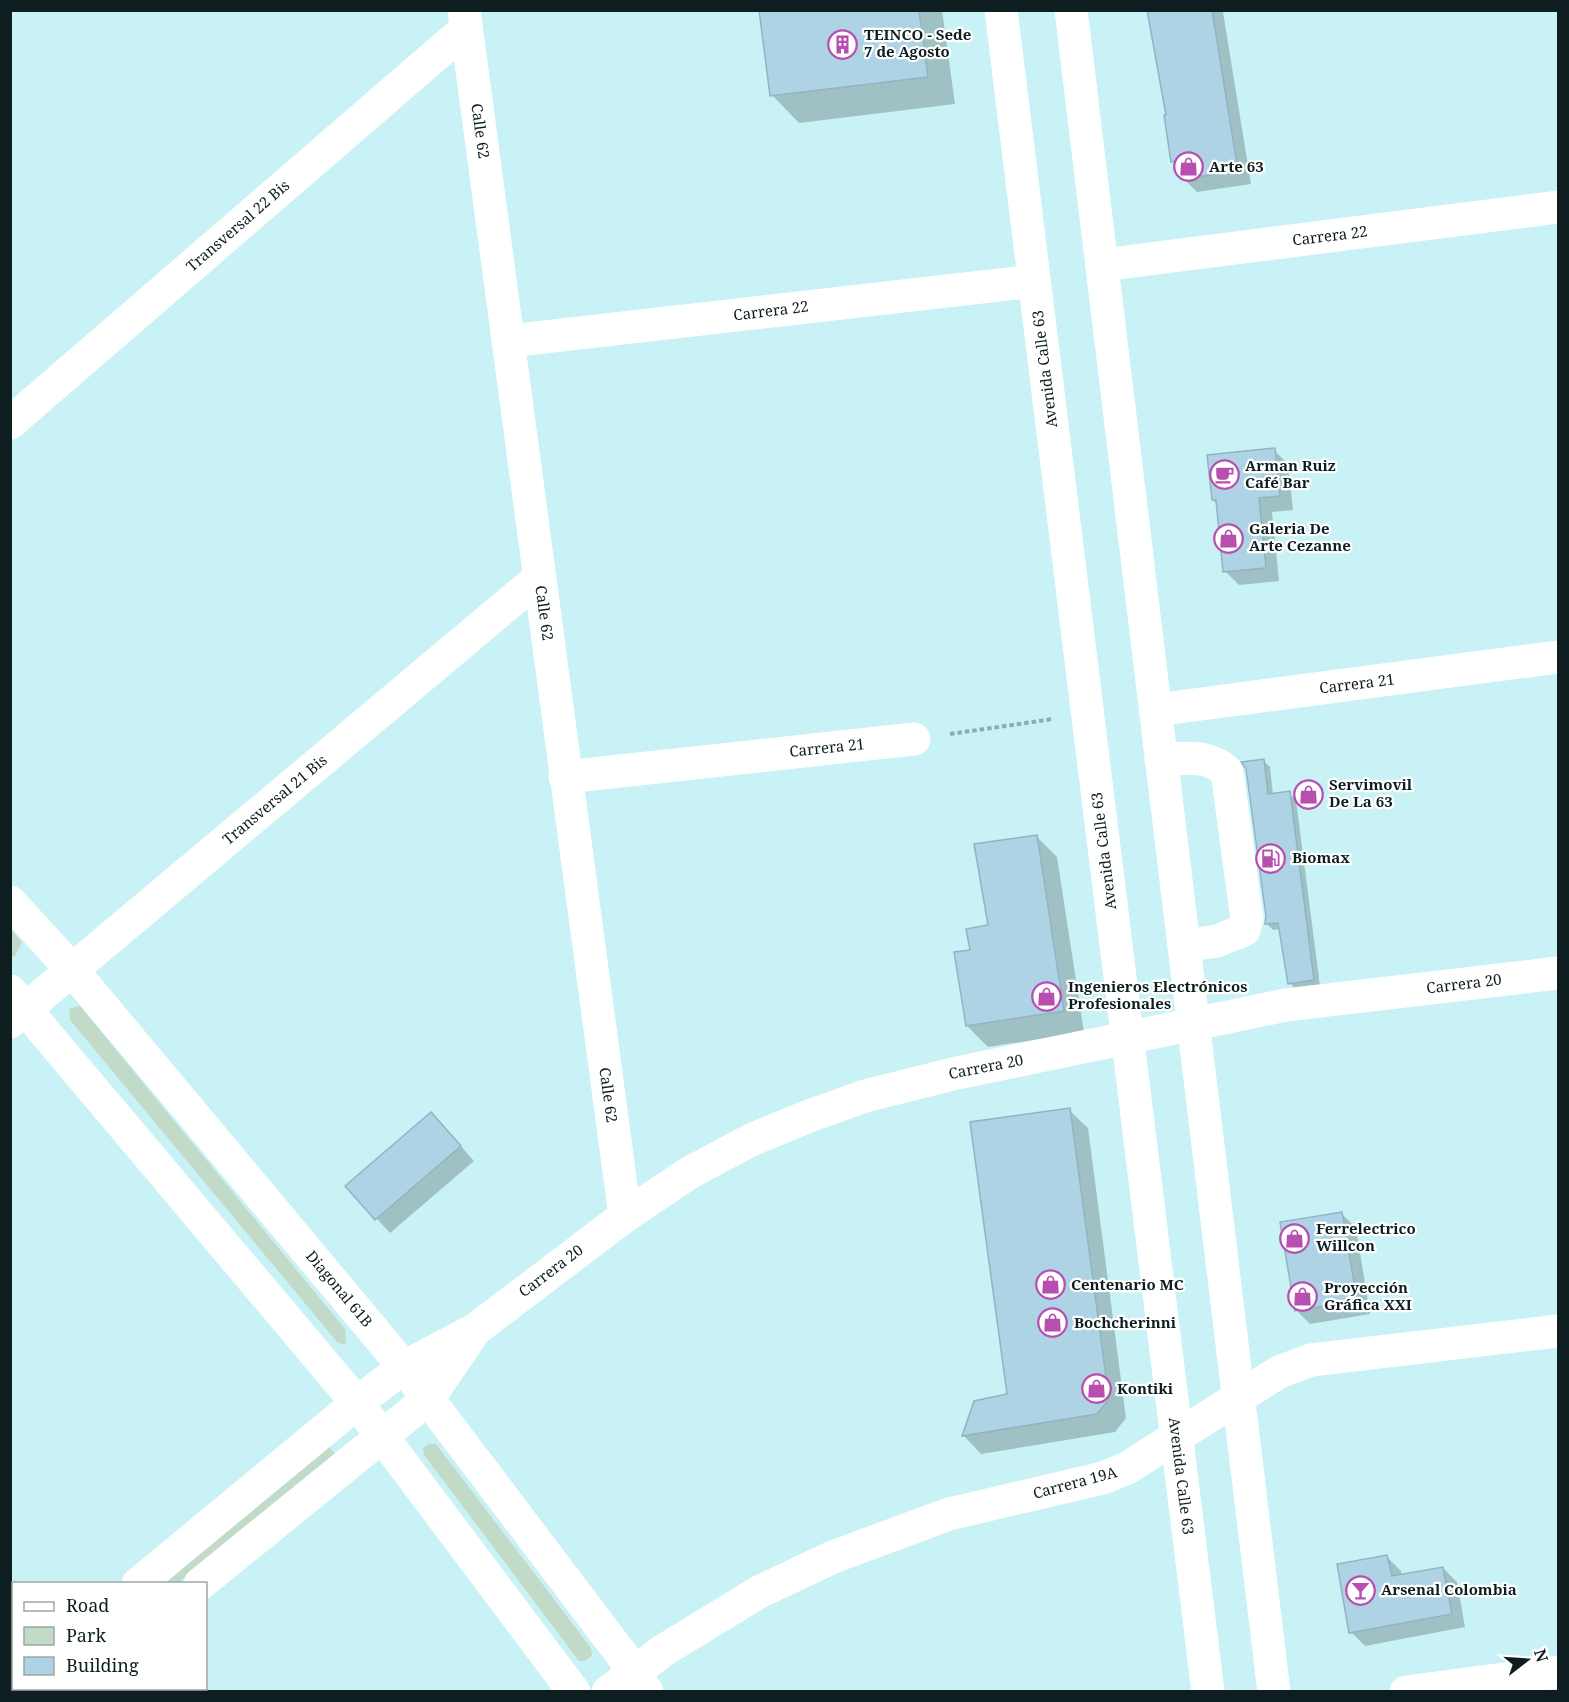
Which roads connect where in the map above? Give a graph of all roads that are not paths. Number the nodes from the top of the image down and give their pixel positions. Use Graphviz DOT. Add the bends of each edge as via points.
graph roads {
  1 [pos="1001,10"];
  2 [pos="1071,10"];
  3 [pos="465,20"];
  4 [pos="1558,207"];
  5 [pos="1102,265"];
  6 [pos="1034,280"];
  7 [pos="508,341"];
  8 [pos="10,423"];
  9 [pos="539,578"];
  10 [pos="1558,657"];
  11 [pos="1156,710"];
  12 [pos="914,739"];
  13 [pos="1161,760"];
  14 [pos="565,777"];
  15 [pos="10,902"];
  16 [pos="1184,946"];
  17 [pos="73,970"];
  18 [pos="1558,973"];
  19 [pos="16,1007"];
  20 [pos="1193,1025"];
  21 [pos="1128,1039"];
  22 [pos="625,1216"];
  23 [pos="476,1329"];
  24 [pos="1558,1331"];
  25 [pos="404,1367"];
  26 [pos="1239,1397"];
  27 [pos="428,1399"];
  28 [pos="357,1403"];
  29 [pos="382,1437"];
  30 [pos="1176,1438"];
  31 [pos="140,1582"];
  32 [pos="202,1582"];
  33 [pos="1558,1672"];
  34 [pos="641,1682"];
  35 [pos="574,1692"];
  36 [pos="608,1692"];
  37 [pos="1208,1692"];
  38 [pos="1274,1692"];
  39 [pos="1406,1692"];
  1 -- 6 [label="street, Avenida Calle 63"];
  2 -- 5 [label="street"];
  3 -- 7 [label="street, Calle 62"];
  3 -- 8 [label="street, Transversal 22 Bis"];
  4 -- 5 [label="street, Carrera 22"];
  5 -- 11 [label="street"];
  6 -- 7 [label="street, Carrera 22"];
  6 -- 21 [label="street, Avenida Calle 63"];
  7 -- 9 [label="street, Calle 62"];
  9 -- 14 [label="street, Calle 62"];
  9 -- 17 [label="street, Transversal 21 Bis"];
  10 -- 11 [label="street, Carrera 21"];
  11 -- 13 [label="street"];
  12 -- 14 [label="street, Carrera 21"];
  13 -- 16 [label="street"];
  13 -- 16 [label="street" via="1194,757 1220,764 1227,772 1247,919 1244,930 1216,941"];
  14 -- 22 [label="street, Calle 62"];
  15 -- 17 [label="street, Diagonal 61B"];
  16 -- 20 [label="street"];
  17 -- 19 [label="street, Transversal 21 Bis"];
  17 -- 25 [label="street, Diagonal 61B"];
  18 -- 20 [label="street, Carrera 20" via="1286,1005"];
  19 -- 28 [label="street"];
  20 -- 21 [label="street, Carrera 20"];
  20 -- 26 [label="street"];
  21 -- 22 [label="street, Carrera 20" via="957,1072 865,1096 751,1140 689,1173"];
  21 -- 30 [label="street, Avenida Calle 63"];
  22 -- 23 [label="street, Carrera 20"];
  23 -- 25 [label="street, Carrera 20"];
  23 -- 27 [label="street, Carrera 20"];
  24 -- 26 [label="street, Carrera 19A" via="1311,1360 1279,1372"];
  25 -- 27 [label="street, Diagonal 61B"];
  25 -- 28 [label="street, Carrera 20"];
  26 -- 30 [label="street, Carrera 19A"];
  26 -- 38 [label="street"];
  27 -- 29 [label="street, Carrera 20"];
  27 -- 34 [label="street, Diagonal 61B"];
  28 -- 29 [label="street"];
  28 -- 31 [label="street, Carrera 20"];
  29 -- 32 [label="street, Carrera 20"];
  29 -- 35 [label="street"];
  30 -- 34 [label="street, Carrera 19A" via="1103,1478 950,1514 833,1557 759,1592 664,1650"];
  30 -- 37 [label="street, Avenida Calle 63"];
  33 -- 39 [label="street"];
  34 -- 36 [label="street, Carrera 19A"];
}
